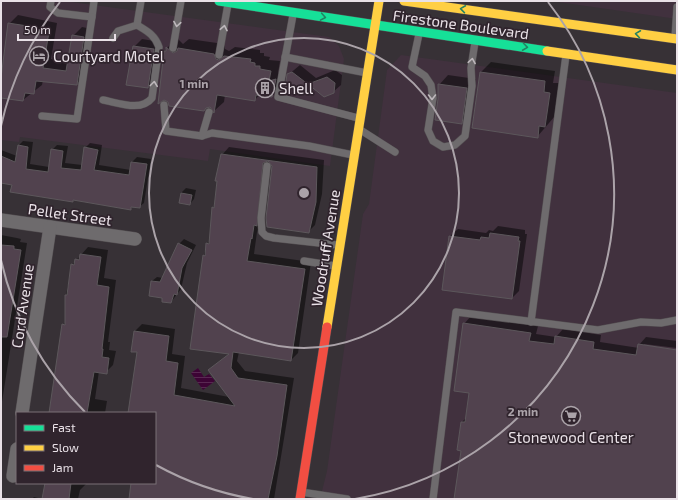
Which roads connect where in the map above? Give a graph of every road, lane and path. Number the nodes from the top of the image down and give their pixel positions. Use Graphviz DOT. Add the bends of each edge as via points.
graph roads {
  1 [pos="51,1"];
  2 [pos="94,1"];
  3 [pos="142,1"];
  4 [pos="181,1"];
  5 [pos="219,1"];
  6 [pos="379,1"];
  7 [pos="404,1"];
  8 [pos="228,2"];
  9 [pos="677,7"];
  10 [pos="293,12"];
  11 [pos="92,16"];
  12 [pos="137,25"];
  13 [pos="376,26"];
  14 [pos="419,33"];
  15 [pos="113,38"];
  16 [pos="676,39"];
  17 [pos="475,40"];
  18 [pos="173,48"];
  19 [pos="567,53"];
  20 [pos="219,54"];
  21 [pos="285,57"];
  22 [pos="677,70"];
  23 [pos="367,73"];
  24 [pos="103,100"];
  25 [pos="164,105"];
  26 [pos="209,112"];
  27 [pos="42,116"];
  28 [pos="360,119"];
  29 [pos="358,128"];
  30 [pos="202,136"];
  31 [pos="396,152"];
  32 [pos="353,155"];
  33 [pos="267,166"];
  34 [pos="1,220"];
  35 [pos="50,227"];
  36 [pos="135,239"];
  37 [pos="340,246"];
  38 [pos="304,261"];
  39 [pos="336,266"];
  40 [pos="677,320"];
  41 [pos="531,322"];
  42 [pos="22,412"];
  43 [pos="16,456"];
  44 [pos="13,476"];
  45 [pos="300,496"];
  46 [pos="347,499"];
  47 [pos="433,499"];
  1 -- 11 [label="lane" via="50,6 58,13"];
  2 -- 11 [label="lane"];
  3 -- 12 [label="lane"];
  4 -- 18 [label="lane, one-way"];
  5 -- 8 [label="main road, Firestone Boulevard"];
  6 -- 13 [label="main road, Woodruff Avenue"];
  16 -- 7 [label="main road, Firestone Boulevard, one-way" via="502,11"];
  8 -- 10 [label="main road, Firestone Boulevard"];
  20 -- 8 [label="lane, one-way"];
  9 -- 16 [label="lane"];
  10 -- 13 [label="main road, Firestone Boulevard, one-way"];
  10 -- 21 [label="lane"];
  11 -- 27 [label="lane" via="77,119"];
  12 -- 15 [label="lane" via="118,31"];
  24 -- 12 [label="lane, one-way" via="141,106 148,104 152,98 159,47 157,40"];
  13 -- 14 [label="main road, Firestone Boulevard"];
  13 -- 23 [label="main road, Woodruff Avenue"];
  14 -- 17 [label="main road, Firestone Boulevard"];
  14 -- 17 [label="lane, one-way" via="412,67 425,76 431,85 433,98 428,130 433,140 443,147 455,145 465,136"];
  17 -- 19 [label="main road, Firestone Boulevard, one-way"];
  19 -- 22 [label="main road, Firestone Boulevard"];
  19 -- 41 [label="lane"];
  21 -- 23 [label="lane"];
  21 -- 28 [label="lane" via="279,97"];
  23 -- 28 [label="main road, Woodruff Avenue"];
  25 -- 30 [label="lane" via="166,131"];
  26 -- 30 [label="lane"];
  28 -- 29 [label="main road, Woodruff Avenue"];
  29 -- 31 [label="lane"];
  29 -- 32 [label="main road, Woodruff Avenue"];
  30 -- 32 [label="lane" via="212,133 309,146"];
  32 -- 37 [label="main road, Woodruff Avenue"];
  33 -- 37 [label="lane" via="261,218 262,232 274,238"];
  34 -- 35 [label="street, Pellet Street"];
  35 -- 36 [label="street, Pellet Street"];
  35 -- 42 [label="street, Cord Avenue"];
  37 -- 39 [label="main road, Woodruff Avenue"];
  38 -- 39 [label="lane"];
  39 -- 45 [label="main road, Woodruff Avenue"];
  40 -- 41 [label="lane" via="661,323 641,322 598,330"];
  41 -- 47 [label="lane" via="456,312"];
  43 -- 44 [label="street"];
  45 -- 46 [label="lane"];
}
